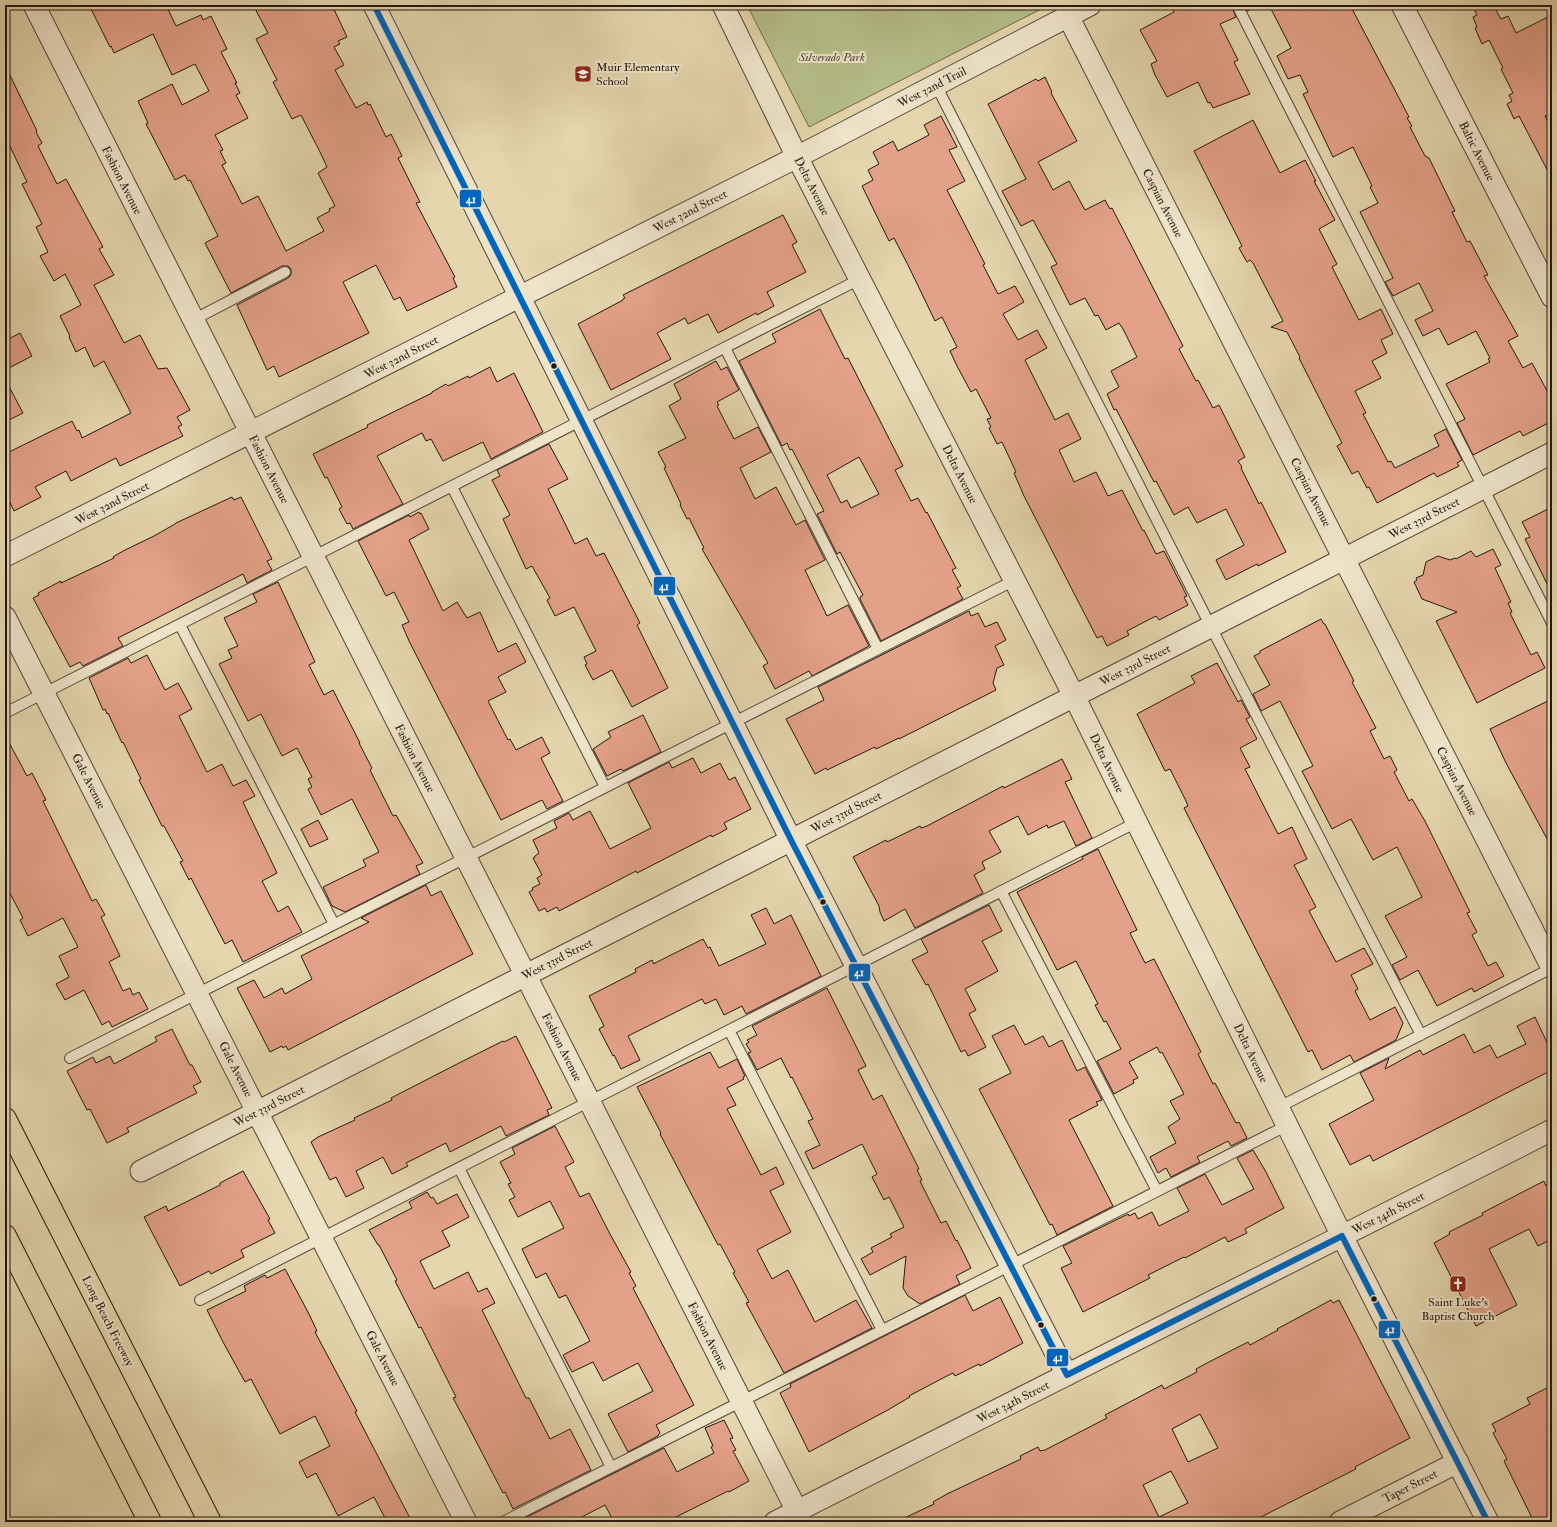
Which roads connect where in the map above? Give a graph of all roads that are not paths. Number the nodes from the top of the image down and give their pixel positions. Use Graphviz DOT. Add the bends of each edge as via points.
graph roads {
  1 [pos="34,5"];
  2 [pos="374,5"];
  3 [pos="723,5"];
  4 [pos="1090,5"];
  5 [pos="1237,5"];
  6 [pos="1402,5"];
  7 [pos="1068,16"];
  8 [pos="936,85"];
  9 [pos="797,157"];
  10 [pos="285,272"];
  11 [pos="860,280"];
  12 [pos="521,296"];
  13 [pos="1552,297"];
  14 [pos="193,320"];
  15 [pos="725,348"];
  16 [pos="582,421"];
  17 [pos="251,432"];
  18 [pos="1552,453"];
  19 [pos="452,487"];
  20 [pos="1483,488"];
  21 [pos="5,556"];
  22 [pos="313,557"];
  23 [pos="1345,559"];
  24 [pos="1015,580"];
  25 [pos="5,616"];
  26 [pos="1552,623"];
  27 [pos="180,624"];
  28 [pos="1211,627"];
  29 [pos="878,649"];
  30 [pos="44,694"];
  31 [pos="1074,696"];
  32 [pos="5,713"];
  33 [pos="733,723"];
  34 [pos="605,787"];
  35 [pos="1137,822"];
  36 [pos="791,840"];
  37 [pos="466,857"];
  38 [pos="1002,891"];
  39 [pos="334,924"];
  40 [pos="856,965"];
  41 [pos="1552,968"];
  42 [pos="526,975"];
  43 [pos="197,993"];
  44 [pos="729,1030"];
  45 [pos="1421,1035"];
  46 [pos="70,1058"];
  47 [pos="590,1101"];
  48 [pos="258,1111"];
  49 [pos="1283,1116"];
  50 [pos="5,1119"];
  51 [pos="1551,1133"];
  52 [pos="459,1168"];
  53 [pos="141,1171"];
  54 [pos="1157,1191"];
  55 [pos="5,1236"];
  56 [pos="1342,1236"];
  57 [pos="322,1238"];
  58 [pos="1011,1265"];
  59 [pos="200,1300"];
  60 [pos="882,1330"];
  61 [pos="1067,1375"];
  62 [pos="741,1401"];
  63 [pos="1458,1462"];
  64 [pos="611,1467"];
  65 [pos="797,1511"];
  66 [pos="150,1522"];
  67 [pos="210,1522"];
  68 [pos="466,1522"];
  69 [pos="503,1522"];
  70 [pos="775,1522"];
  71 [pos="1340,1522"];
  72 [pos="1488,1522"];
  1 -- 14 [label="street, Fashion Avenue"];
  2 -- 12 [label="street"];
  3 -- 9 [label="street, Delta Avenue"];
  4 -- 7 [label="street"];
  5 -- 20 [label="lane"];
  6 -- 13 [label="street, Baltic Avenue"];
  7 -- 8 [label="street, West 32nd Trail"];
  7 -- 23 [label="street, Caspian Avenue"];
  8 -- 9 [label="street, West 32nd Trail"];
  8 -- 28 [label="lane"];
  9 -- 11 [label="street, Delta Avenue"];
  9 -- 12 [label="street, West 32nd Street"];
  10 -- 14 [label="lane"];
  11 -- 15 [label="lane"];
  11 -- 24 [label="street, Delta Avenue"];
  12 -- 16 [label="street"];
  12 -- 17 [label="street, West 32nd Street"];
  14 -- 17 [label="street, Fashion Avenue"];
  15 -- 16 [label="lane"];
  15 -- 29 [label="lane"];
  16 -- 19 [label="lane"];
  16 -- 33 [label="street"];
  17 -- 21 [label="street, West 32nd Street"];
  17 -- 22 [label="street, Fashion Avenue"];
  18 -- 20 [label="street, West 33rd Street"];
  19 -- 22 [label="lane"];
  19 -- 34 [label="lane"];
  20 -- 23 [label="street, West 33rd Street"];
  20 -- 26 [label="lane"];
  22 -- 27 [label="lane"];
  22 -- 37 [label="street, Fashion Avenue"];
  23 -- 28 [label="street, West 33rd Street"];
  23 -- 41 [label="street, Caspian Avenue"];
  24 -- 29 [label="lane"];
  24 -- 31 [label="street, Delta Avenue"];
  25 -- 30 [label="street, Gale Avenue"];
  27 -- 30 [label="lane"];
  27 -- 39 [label="lane"];
  28 -- 31 [label="street, West 33rd Street"];
  28 -- 45 [label="lane"];
  29 -- 33 [label="lane"];
  30 -- 32 [label="lane"];
  30 -- 43 [label="street, Gale Avenue"];
  31 -- 35 [label="street, Delta Avenue"];
  31 -- 36 [label="street, West 33rd Street"];
  33 -- 34 [label="lane"];
  33 -- 36 [label="street"];
  34 -- 37 [label="lane"];
  35 -- 38 [label="lane"];
  35 -- 49 [label="street, Delta Avenue"];
  36 -- 40 [label="street"];
  36 -- 42 [label="street, West 33rd Street"];
  37 -- 39 [label="lane"];
  37 -- 42 [label="street, Fashion Avenue"];
  38 -- 40 [label="lane"];
  38 -- 54 [label="lane"];
  39 -- 43 [label="lane"];
  40 -- 44 [label="lane"];
  40 -- 58 [label="street"];
  41 -- 45 [label="lane"];
  42 -- 47 [label="street, Fashion Avenue"];
  42 -- 48 [label="street, West 33rd Street"];
  43 -- 46 [label="lane"];
  43 -- 48 [label="street, Gale Avenue"];
  44 -- 47 [label="lane"];
  44 -- 60 [label="lane"];
  45 -- 49 [label="lane"];
  47 -- 52 [label="lane"];
  47 -- 62 [label="street, Fashion Avenue"];
  48 -- 53 [label="street, West 33rd Street"];
  48 -- 57 [label="street, Gale Avenue"];
  49 -- 54 [label="lane"];
  49 -- 56 [label="street, Delta Avenue"];
  50 -- 67 [label="highway, Long Beach Freeway"];
  51 -- 56 [label="street, West 34th Street"];
  52 -- 57 [label="lane"];
  52 -- 64 [label="lane"];
  54 -- 58 [label="lane"];
  55 -- 66 [label="highway"];
  56 -- 61 [label="street, West 34th Street"];
  56 -- 63 [label="street, Delta Avenue"];
  57 -- 59 [label="lane"];
  57 -- 68 [label="street, Gale Avenue"];
  58 -- 60 [label="lane"];
  58 -- 61 [label="street"];
  60 -- 62 [label="lane"];
  61 -- 65 [label="street, West 34th Street"];
  62 -- 64 [label="lane"];
  62 -- 65 [label="street, Fashion Avenue"];
  63 -- 71 [label="street, Taper Street"];
  63 -- 72 [label="street, Delta Avenue"];
  64 -- 69 [label="lane"];
  65 -- 70 [label="street, West 34th Street"];
}
